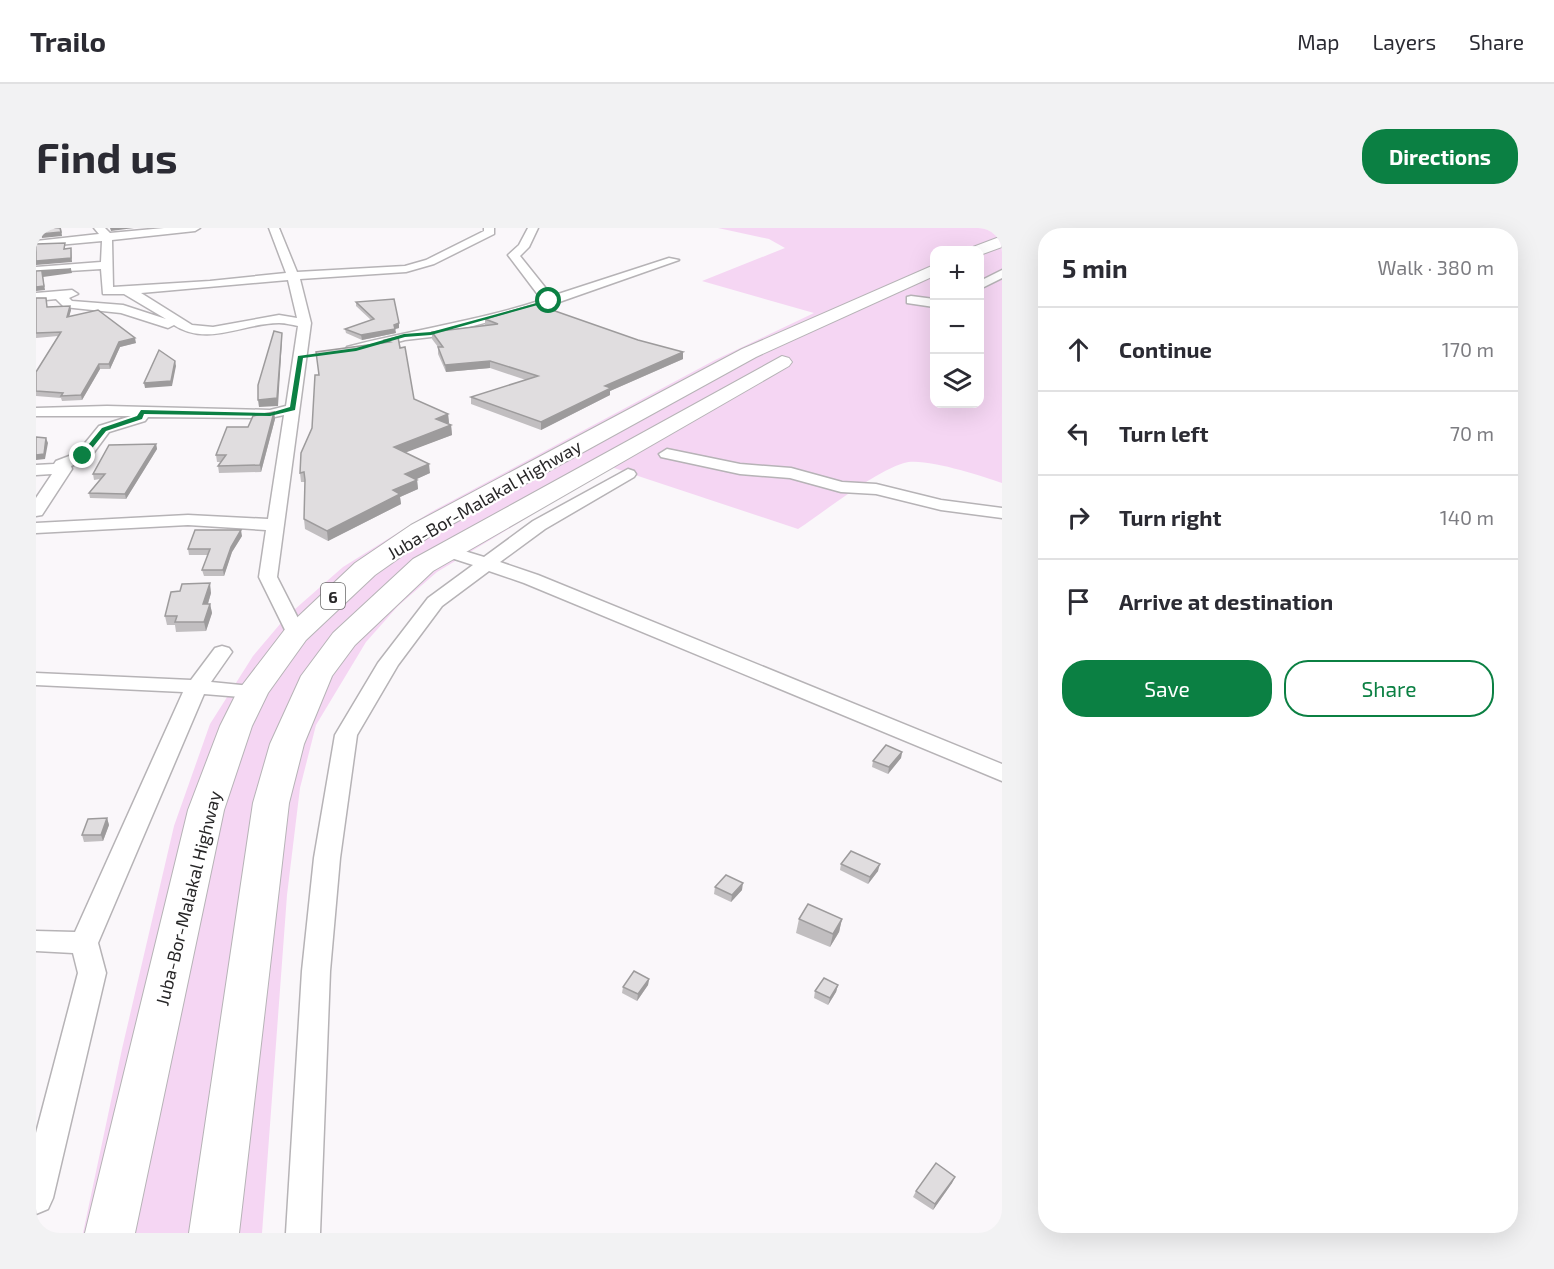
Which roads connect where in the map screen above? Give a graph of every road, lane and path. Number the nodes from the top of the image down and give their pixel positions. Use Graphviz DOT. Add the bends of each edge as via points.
graph roads {
  1 [pos="195,228"];
  2 [pos="274,228"];
  3 [pos="489,228"];
  4 [pos="533,228"];
  5 [pos="103,232"];
  6 [pos="1002,241"];
  7 [pos="36,244"];
  8 [pos="984,248"];
  9 [pos="1002,258"];
  10 [pos="673,260"];
  11 [pos="108,265"];
  12 [pos="984,266"];
  13 [pos="36,270"];
  14 [pos="1002,273"];
  15 [pos="293,276"];
  16 [pos="930,278"];
  17 [pos="930,279"];
  18 [pos="984,284"];
  19 [pos="984,287"];
  20 [pos="1002,287"];
  21 [pos="106,291"];
  22 [pos="128,291"];
  23 [pos="59,295"];
  24 [pos="36,297"];
  25 [pos="911,300"];
  26 [pos="549,301"];
  27 [pos="930,302"];
  28 [pos="305,323"];
  29 [pos="189,329"];
  30 [pos="339,351"];
  31 [pos="293,409"];
  32 [pos="36,412"];
  33 [pos="141,412"];
  34 [pos="667,454"];
  35 [pos="64,469"];
  36 [pos="36,470"];
  37 [pos="628,474"];
  38 [pos="36,511"];
  39 [pos="1002,513"];
  40 [pos="276,525"];
  41 [pos="36,528"];
  42 [pos="448,550"];
  43 [pos="485,564"];
  44 [pos="296,634"];
  45 [pos="222,651"];
  46 [pos="36,679"];
  47 [pos="254,692"];
  48 [pos="1002,773"];
  49 [pos="36,940"];
  50 [pos="84,943"];
  51 [pos="36,1198"];
  52 [pos="110,1233"];
  53 [pos="214,1233"];
  54 [pos="303,1233"];
  1 -- 5 [label="street"];
  2 -- 15 [label="street"];
  3 -- 15 [label="street" via="490,232 452,251 406,269"];
  4 -- 26 [label="street" via="524,247 513,255"];
  5 -- 7 [label="street"];
  5 -- 11 [label="street"];
  6 -- 8 [label="highway"];
  9 -- 12 [label="highway"];
  10 -- 26 [label="street"];
  11 -- 13 [label="street"];
  11 -- 21 [label="street"];
  14 -- 18 [label="street"];
  15 -- 22 [label="street"];
  15 -- 28 [label="street"];
  16 -- 44 [label="highway, Juba-Bor-Malakal Highway / 6" via="749,353 420,531 365,569"];
  17 -- 25 [label="highway, Juba-Bor-Malakal Highway / 6"];
  19 -- 20 [label="street"];
  21 -- 22 [label="street"];
  21 -- 23 [label="street"];
  22 -- 29 [label="street"];
  23 -- 24 [label="street"];
  23 -- 29 [label="street" via="68,304 123,309"];
  25 -- 27 [label="street"];
  25 -- 42 [label="highway, Juba-Bor-Malakal Highway / 6" via="770,368"];
  26 -- 30 [label="street" via="431,333"];
  28 -- 29 [label="street" via="279,318 213,331"];
  28 -- 31 [label="street" via="305,356"];
  31 -- 33 [label="street" via="270,414"];
  31 -- 40 [label="street"];
  32 -- 33 [label="street"];
  33 -- 35 [label="street" via="140,418 104,429 83,456 62,464"];
  34 -- 39 [label="street"];
  35 -- 36 [label="street"];
  35 -- 38 [label="street"];
  37 -- 43 [label="street" via="539,525"];
  40 -- 41 [label="street" via="188,520"];
  40 -- 44 [label="street" via="268,577"];
  42 -- 43 [label="street"];
  42 -- 53 [label="highway, Juba-Bor-Malakal Highway / 6" via="423,565 344,639 317,676 287,744 272,802"];
  43 -- 48 [label="street" via="531,579"];
  43 -- 54 [label="street" via="435,602 388,663 345,735 316,971"];
  44 -- 47 [label="highway, Juba-Bor-Malakal Highway / 6"];
  45 -- 50 [label="street" via="195,689"];
  46 -- 47 [label="street"];
  47 -- 52 [label="highway, Juba-Bor-Malakal Highway / 6" via="236,726 206,810"];
  49 -- 50 [label="street"];
  50 -- 51 [label="street" via="92,973"];
}
